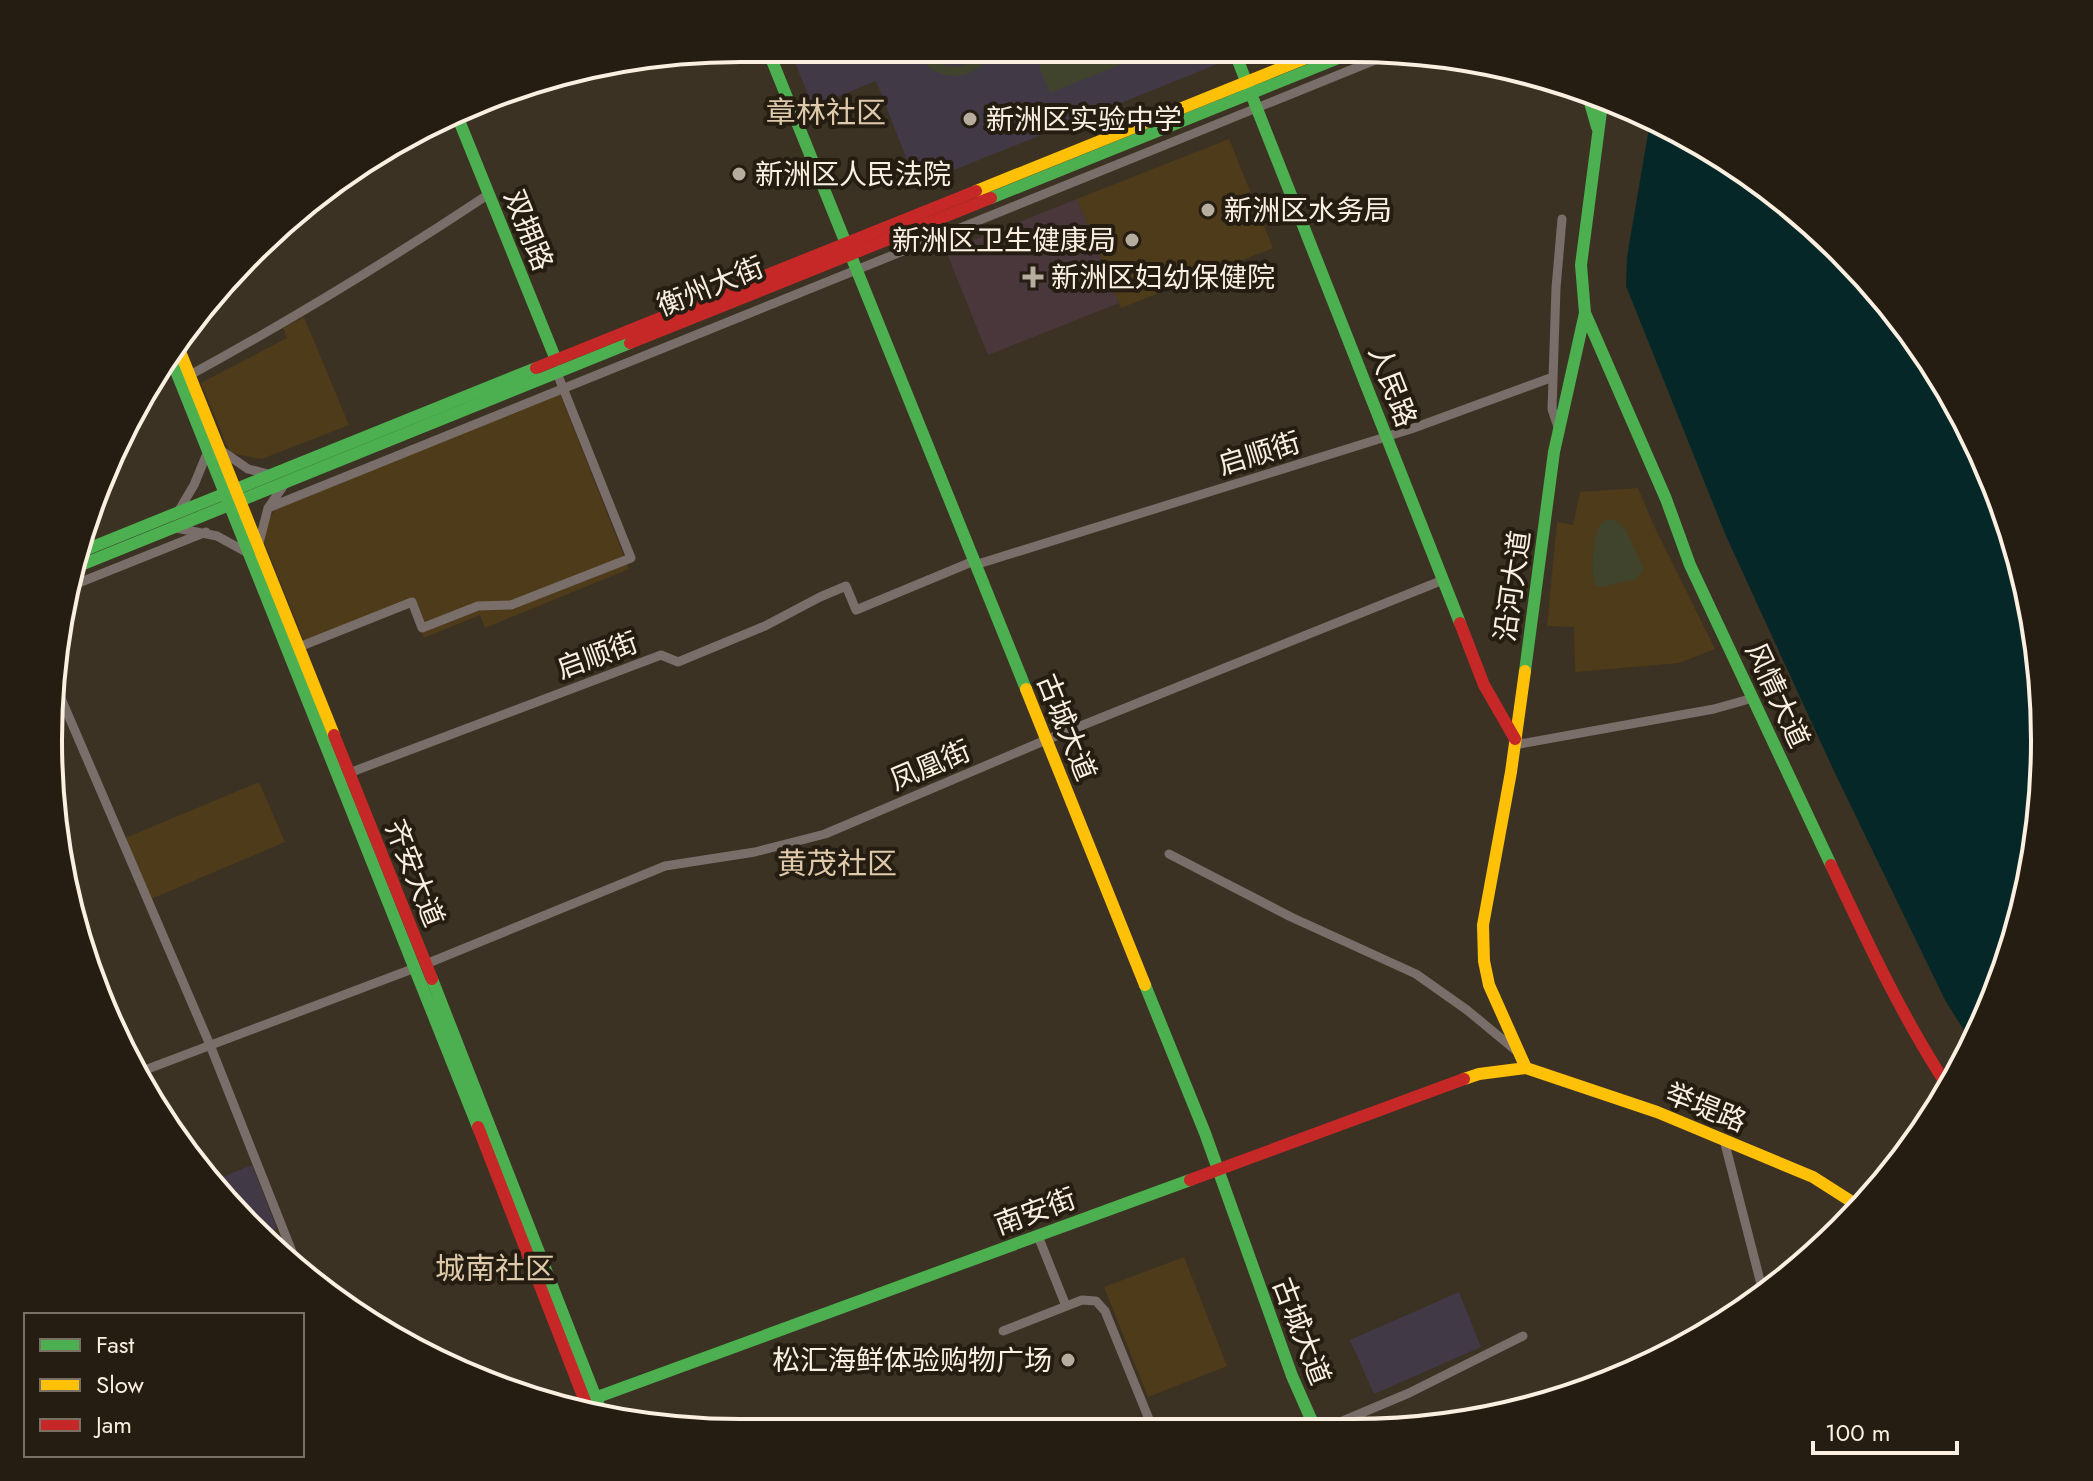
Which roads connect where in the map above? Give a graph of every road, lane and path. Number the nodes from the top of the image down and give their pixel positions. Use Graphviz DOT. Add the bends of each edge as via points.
graph roads {
  1 [pos="773,62"];
  2 [pos="1239,62"];
  3 [pos="1302,62"];
  4 [pos="1323,62"];
  5 [pos="1369,62"];
  6 [pos="1249,87"];
  7 [pos="1591,106"];
  8 [pos="1258,107"];
  9 [pos="1601,110"];
  10 [pos="460,123"];
  11 [pos="1599,135"];
  12 [pos="489,194"];
  13 [pos="1562,219"];
  14 [pos="848,249"];
  15 [pos="856,270"];
  16 [pos="1585,313"];
  17 [pos="182,356"];
  18 [pos="175,366"];
  19 [pos="557,367"];
  20 [pos="190,375"];
  21 [pos="1553,377"];
  22 [pos="563,388"];
  23 [pos="1559,430"];
  24 [pos="1387,436"];
  25 [pos="213,449"];
  26 [pos="272,475"];
  27 [pos="286,482"];
  28 [pos="233,497"];
  29 [pos="268,508"];
  30 [pos="177,513"];
  31 [pos="173,528"];
  32 [pos="206,532"];
  33 [pos="90,548"];
  34 [pos="254,550"];
  35 [pos="86,563"];
  36 [pos="975,563"];
  37 [pos="1443,580"];
  38 [pos="81,582"];
  39 [pos="299,647"];
  40 [pos="1753,698"];
  41 [pos="63,703"];
  42 [pos="1046,740"];
  43 [pos="1515,742"];
  44 [pos="349,773"];
  45 [pos="1169,854"];
  46 [pos="420,966"];
  47 [pos="210,1045"];
  48 [pos="1519,1053"];
  49 [pos="1526,1068"];
  50 [pos="147,1069"];
  51 [pos="1942,1077"];
  52 [pos="1724,1140"];
  53 [pos="1217,1170"];
  54 [pos="1850,1201"];
  55 [pos="1038,1236"];
  56 [pos="291,1249"];
  57 [pos="1761,1283"];
  58 [pos="1066,1306"];
  59 [pos="1003,1331"];
  60 [pos="1523,1336"];
  61 [pos="591,1399"];
  62 [pos="586,1401"];
  63 [pos="591,1402"];
  64 [pos="594,1403"];
  65 [pos="1149,1419"];
  66 [pos="1311,1419"];
  67 [pos="1347,1419"];
  1 -- 14 [label="main road, 古城大道"];
  2 -- 6 [label="main road, 人民路"];
  3 -- 6 [label="main road, 衡州大街"];
  4 -- 6 [label="main road, 衡州大街"];
  5 -- 8 [label="street"];
  6 -- 8 [label="main road, 人民路"];
  6 -- 14 [label="main road, 衡州大街"];
  7 -- 11 [label="main road"];
  8 -- 15 [label="street"];
  8 -- 24 [label="main road, 人民路"];
  9 -- 11 [label="main road, 沿河大道"];
  10 -- 12 [label="main road, 双拥路"];
  11 -- 16 [label="main road, 沿河大道" via="1581,265"];
  12 -- 19 [label="main road, 双拥路"];
  12 -- 20 [label="street" via="290,321"];
  13 -- 21 [label="street"];
  14 -- 15 [label="main road, 古城大道"];
  14 -- 19 [label="main road, 衡州大街"];
  15 -- 22 [label="street"];
  15 -- 36 [label="main road, 古城大道"];
  16 -- 23 [label="main road, 沿河大道"];
  16 -- 40 [label="main road, 风情大道" via="1690,565"];
  17 -- 20 [label="main road, 齐安大道"];
  18 -- 25 [label="main road, 齐安大道"];
  19 -- 22 [label="street, 双拥路"];
  19 -- 26 [label="main road, 衡州大街"];
  19 -- 27 [label="main road, 衡州大街"];
  20 -- 25 [label="main road, 齐安大道"];
  21 -- 23 [label="street" via="1552,409"];
  21 -- 24 [label="street, 启顺街"];
  22 -- 29 [label="street"];
  22 -- 39 [label="street, 双拥路" via="631,558 511,605 478,606 422,628 412,602"];
  23 -- 43 [label="main road, 沿河大道"];
  24 -- 36 [label="street, 启顺街"];
  24 -- 37 [label="main road, 人民路"];
  25 -- 26 [label="street" via="248,469"];
  25 -- 28 [label="main road, 齐安大道"];
  25 -- 30 [label="street"];
  26 -- 28 [label="main road, 衡州大街"];
  27 -- 28 [label="main road, 衡州大街"];
  27 -- 29 [label="street"];
  28 -- 30 [label="main road, 衡州大街"];
  28 -- 31 [label="main road, 衡州大街"];
  28 -- 34 [label="main road, 齐安大道"];
  29 -- 34 [label="street"];
  30 -- 33 [label="main road, 衡州大街"];
  31 -- 32 [label="street"];
  31 -- 35 [label="main road, 衡州大街"];
  32 -- 34 [label="street"];
  32 -- 38 [label="street"];
  34 -- 39 [label="main road, 齐安大道"];
  34 -- 46 [label="main road, 齐安大道"];
  36 -- 42 [label="main road, 古城大道"];
  36 -- 44 [label="street, 启顺街" via="856,610 846,586 678,662 661,655"];
  37 -- 42 [label="street, 凤凰街"];
  37 -- 43 [label="main road, 人民路" via="1484,685"];
  39 -- 44 [label="main road, 齐安大道"];
  40 -- 43 [label="street"];
  40 -- 51 [label="main road, 风情大道" via="1891,991"];
  41 -- 47 [label="street"];
  42 -- 46 [label="street, 凤凰街" via="825,834 665,866"];
  42 -- 53 [label="main road, 古城大道"];
  43 -- 48 [label="main road, 沿河大道" via="1482,937 1489,985"];
  44 -- 46 [label="main road, 齐安大道"];
  45 -- 48 [label="street" via="1416,974"];
  46 -- 47 [label="street, 凤凰街"];
  46 -- 61 [label="main road, 齐安大道"];
  47 -- 50 [label="street, 凤凰街"];
  47 -- 56 [label="street"];
  48 -- 49 [label="main road, 沿河大道"];
  49 -- 52 [label="main road, 举堤路"];
  49 -- 53 [label="main road, 南安街" via="1479,1074"];
  52 -- 54 [label="main road, 举堤路" via="1813,1177"];
  52 -- 57 [label="street"];
  53 -- 55 [label="main road, 南安街"];
  53 -- 66 [label="main road, 古城大道"];
  55 -- 58 [label="street"];
  55 -- 61 [label="main road, 南安街"];
  58 -- 59 [label="street"];
  58 -- 65 [label="street" via="1091,1299 1103,1308"];
  60 -- 67 [label="street"];
  61 -- 62 [label="main road, 南安街"];
  61 -- 63 [label="main road, 齐安大道"];
  61 -- 64 [label="main road, 齐安大道"];
}
